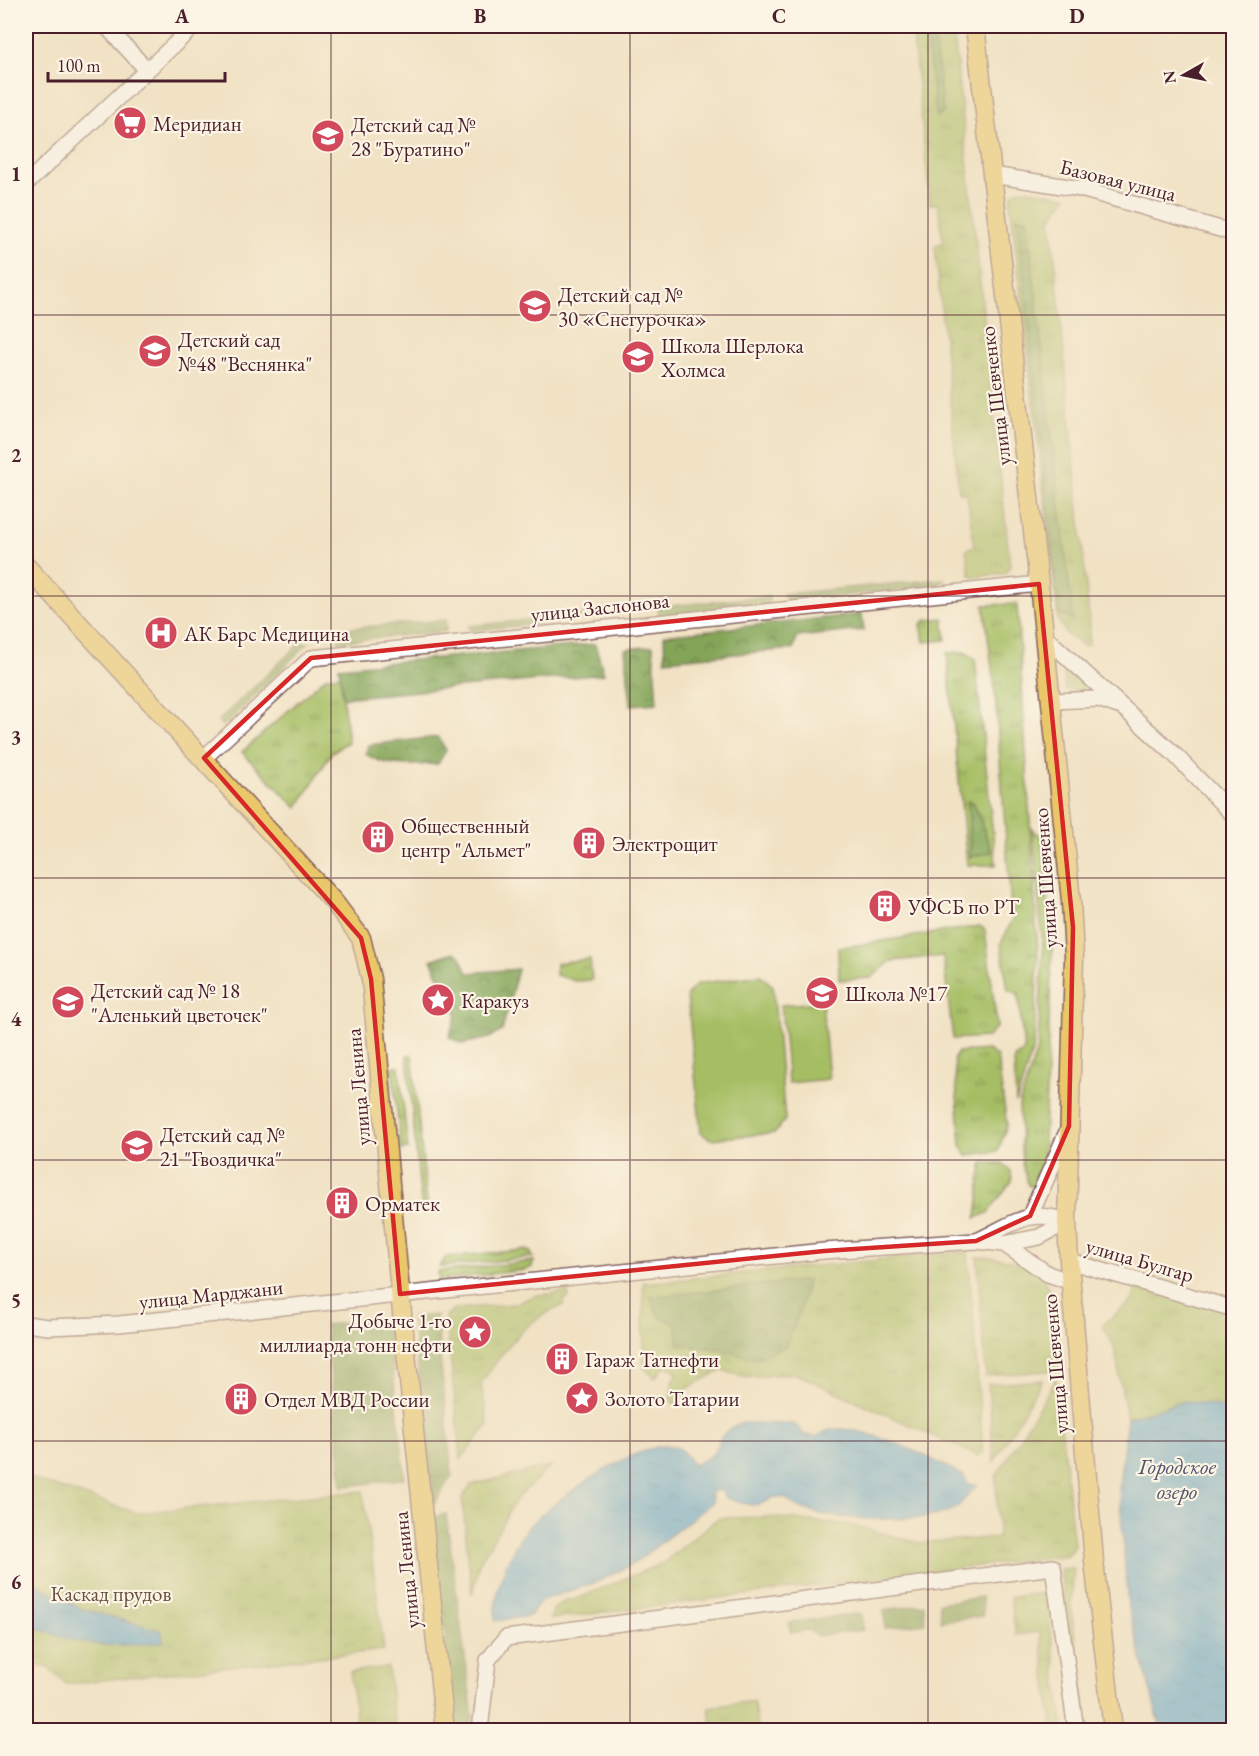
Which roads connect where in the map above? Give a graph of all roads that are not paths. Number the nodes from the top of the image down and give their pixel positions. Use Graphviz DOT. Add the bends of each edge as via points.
graph roads {
  1 [pos="106,26"];
  2 [pos="194,26"];
  3 [pos="975,26"];
  4 [pos="147,70"];
  5 [pos="992,175"];
  6 [pos="26,184"];
  7 [pos="1233,233"];
  8 [pos="26,566"];
  9 [pos="1039,584"];
  10 [pos="1045,637"];
  11 [pos="1052,701"];
  12 [pos="1124,708"];
  13 [pos="204,758"];
  14 [pos="1233,816"];
  15 [pos="1069,1126"];
  16 [pos="1030,1216"];
  17 [pos="1067,1222"];
  18 [pos="976,1241"];
  19 [pos="1004,1244"];
  20 [pos="1069,1261"];
  21 [pos="1071,1282"];
  22 [pos="400,1294"];
  23 [pos="1233,1310"];
  24 [pos="26,1324"];
  25 [pos="445,1731"];
  26 [pos="480,1731"];
  27 [pos="1076,1731"];
  28 [pos="1113,1731"];
  1 -- 4 [label="street"];
  2 -- 4 [label="street"];
  3 -- 5 [label="main road, улица Шевченко"];
  4 -- 6 [label="street"];
  5 -- 7 [label="street, Базовая улица" via="1081,189"];
  5 -- 9 [label="main road, улица Шевченко"];
  8 -- 13 [label="main road, улица Ленина"];
  9 -- 10 [label="main road, улица Шевченко"];
  9 -- 13 [label="street, улица Заслонова" via="311,658"];
  10 -- 11 [label="main road, улица Шевченко"];
  10 -- 12 [label="street"];
  11 -- 12 [label="street" via="1098,699"];
  11 -- 15 [label="main road, улица Шевченко" via="1073,927"];
  12 -- 14 [label="street"];
  13 -- 22 [label="main road, улица Ленина" via="334,902 361,938 371,979"];
  15 -- 16 [label="street"];
  15 -- 17 [label="main road, улица Шевченко"];
  16 -- 17 [label="street" via="1047,1214"];
  16 -- 18 [label="street"];
  17 -- 19 [label="street" via="1039,1237"];
  17 -- 20 [label="main road, улица Шевченко"];
  18 -- 19 [label="street"];
  18 -- 22 [label="street, улица Марджани" via="824,1251"];
  19 -- 21 [label="street" via="1048,1274"];
  20 -- 21 [label="main road, улица Шевченко"];
  20 -- 23 [label="street, улица Булгар"];
  21 -- 28 [label="main road, улица Шевченко" via="1094,1561"];
  22 -- 24 [label="street, улица Марджани" via="119,1324"];
  22 -- 25 [label="main road, улица Ленина"];
  26 -- 27 [label="street" via="488,1660 506,1638 1053,1567"];
}
